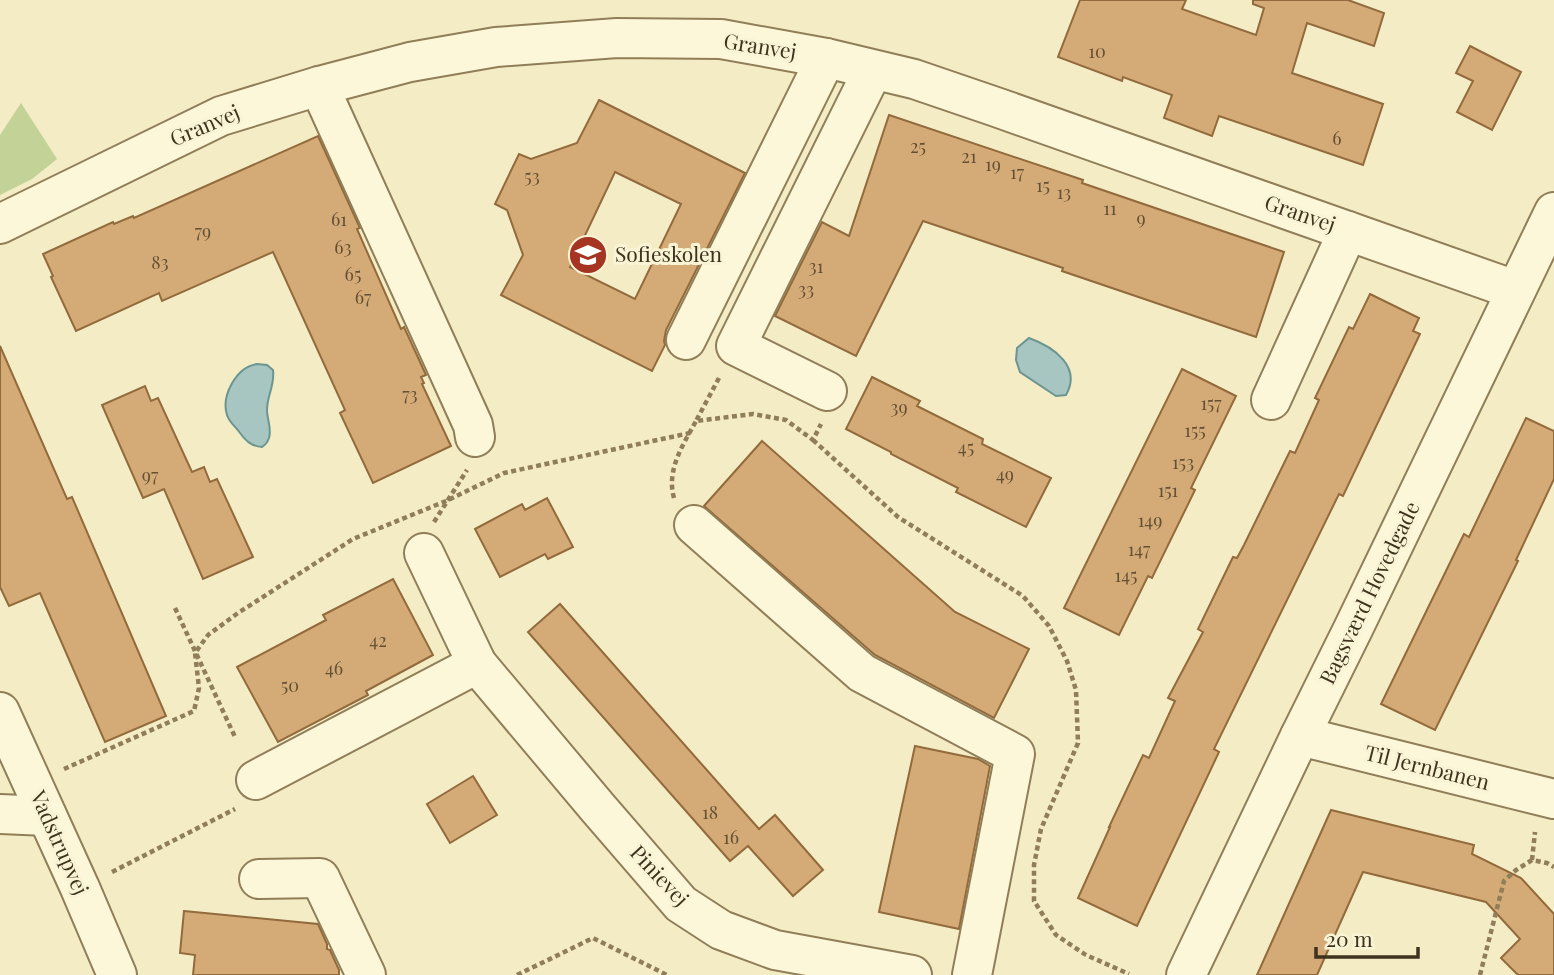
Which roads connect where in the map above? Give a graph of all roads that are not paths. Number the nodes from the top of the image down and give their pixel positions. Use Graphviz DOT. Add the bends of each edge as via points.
graph roads {
  1 [pos="826,58"];
  2 [pos="873,69"];
  3 [pos="319,86"];
  4 [pos="1554,212"];
  5 [pos="0,224"];
  6 [pos="1348,231"];
  7 [pos="1516,290"];
  8 [pos="686,340"];
  9 [pos="827,391"];
  10 [pos="1271,400"];
  11 [pos="475,437"];
  12 [pos="694,525"];
  13 [pos="424,552"];
  14 [pos="477,664"];
  15 [pos="0,712"];
  16 [pos="1300,736"];
  17 [pos="256,780"];
  18 [pos="27,784"];
  19 [pos="1554,799"];
  20 [pos="0,814"];
  21 [pos="259,879"];
  22 [pos="117,975"];
  23 [pos="366,975"];
  24 [pos="912,975"];
  25 [pos="972,975"];
  26 [pos="1186,975"];
  1 -- 2 [label="street, Granvej"];
  1 -- 3 [label="street, Granvej" via="721,39 617,38 496,47 410,62"];
  1 -- 8 [label="street"];
  2 -- 6 [label="street, Granvej" via="914,79"];
  2 -- 9 [label="street" via="736,346"];
  3 -- 5 [label="street, Granvej" via="221,116"];
  3 -- 11 [label="street"];
  4 -- 7 [label="street, Bagsværd Hovedgade"];
  6 -- 7 [label="street, Granvej"];
  6 -- 10 [label="street"];
  7 -- 16 [label="street, Bagsværd Hovedgade"];
  12 -- 25 [label="street" via="862,673 1015,754"];
  13 -- 14 [label="street, Pinievej"];
  14 -- 17 [label="street"];
  14 -- 24 [label="street, Pinievej" via="681,904 721,930 775,950"];
  15 -- 18 [label="street, Vadstrupvej"];
  16 -- 19 [label="street, Til Jernbanen"];
  16 -- 26 [label="street, Bagsværd Hovedgade"];
  18 -- 20 [label="street"];
  18 -- 22 [label="street, Vadstrupvej" via="80,888"];
  21 -- 23 [label="street" via="320,878"];
}
